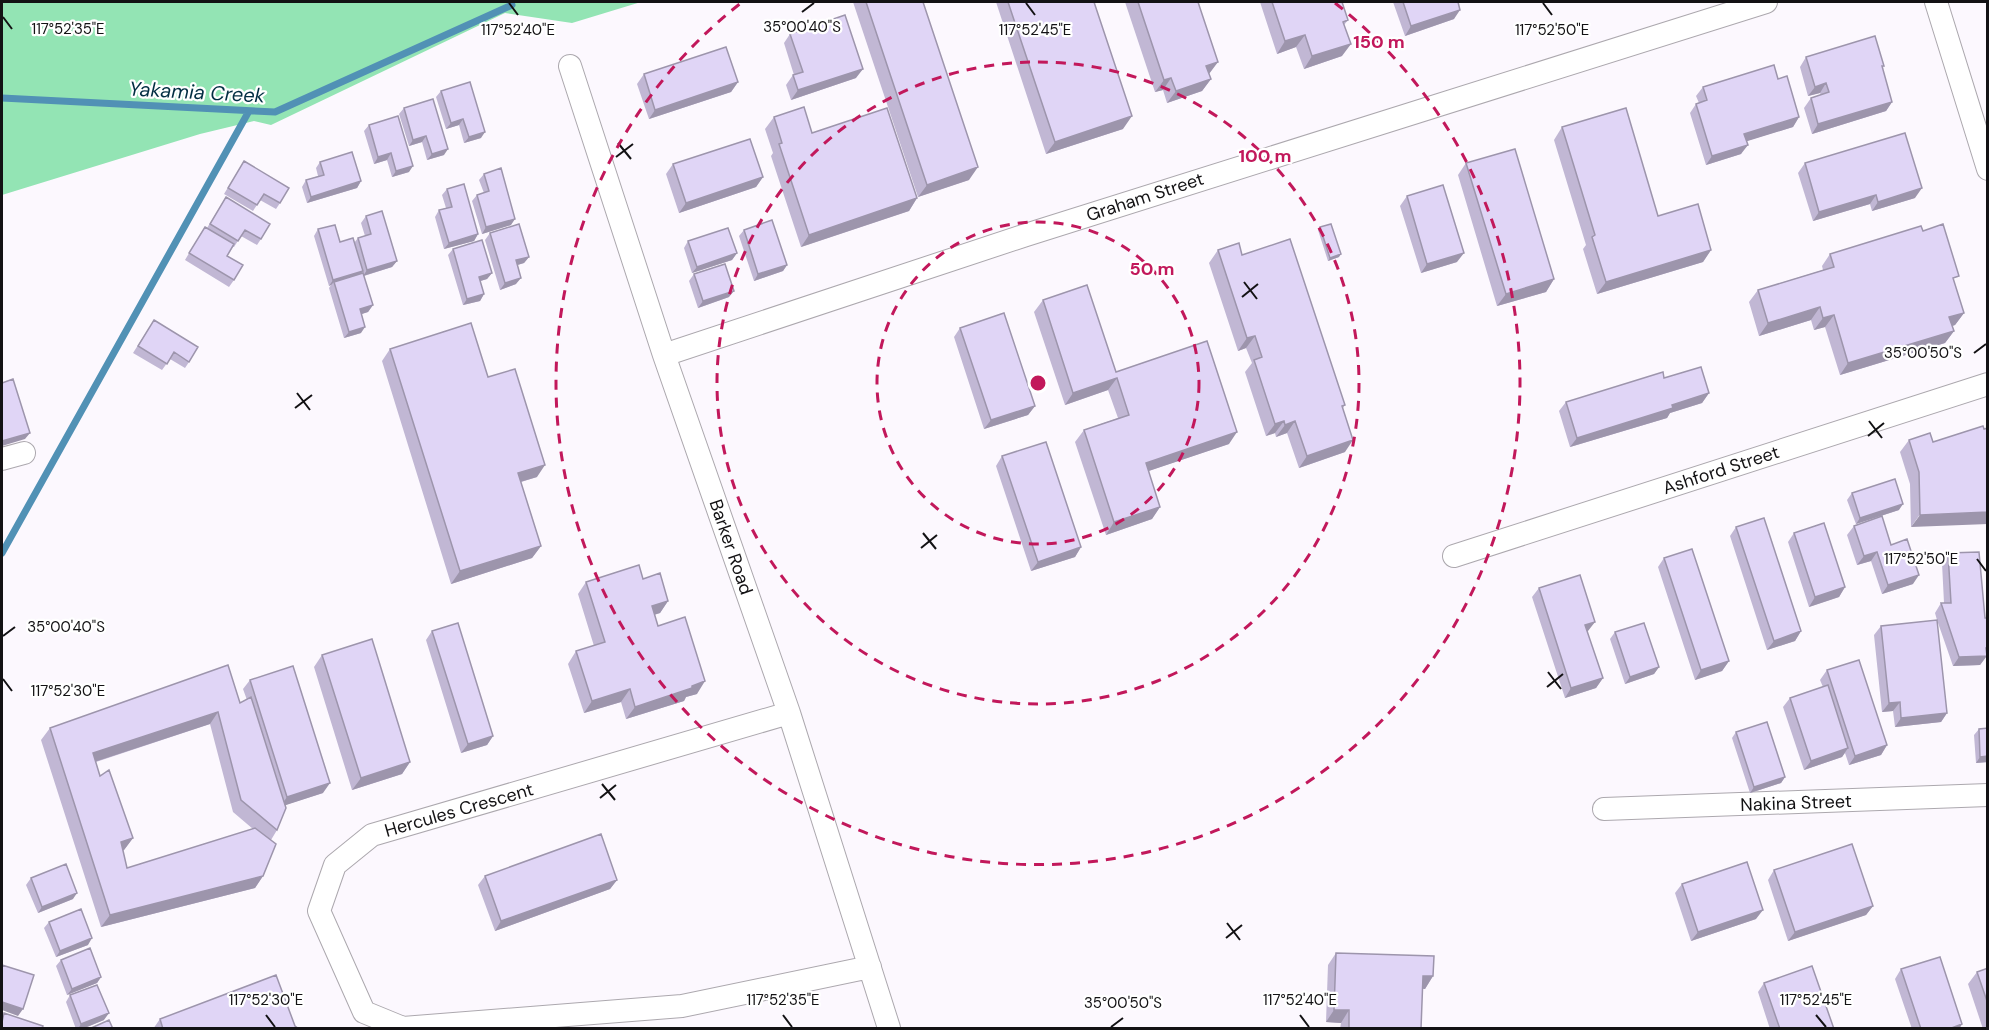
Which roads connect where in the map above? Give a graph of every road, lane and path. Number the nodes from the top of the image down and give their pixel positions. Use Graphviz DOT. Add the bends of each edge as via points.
graph roads {
  1 [pos="1766,2"];
  2 [pos="1936,2"];
  3 [pos="570,66"];
  4 [pos="1988,169"];
  5 [pos="664,355"];
  6 [pos="1988,384"];
  7 [pos="24,453"];
  8 [pos="2,459"];
  9 [pos="1454,556"];
  10 [pos="789,713"];
  11 [pos="1988,795"];
  12 [pos="1604,809"];
  13 [pos="870,967"];
  14 [pos="889,1029"];
  1 -- 5 [label="street, Graham Street" via="1037,231"];
  2 -- 4 [label="street"];
  3 -- 5 [label="street, Barker Road"];
  5 -- 10 [label="street, Barker Road"];
  6 -- 9 [label="street, Ashford Street"];
  7 -- 8 [label="street"];
  10 -- 13 [label="street, Barker Road"];
  10 -- 13 [label="street, Hercules Crescent" via="372,835 335,865 319,911 364,1012 403,1028 682,1006"];
  11 -- 12 [label="street, Nakina Street"];
  13 -- 14 [label="street, Barker Road"];
}
